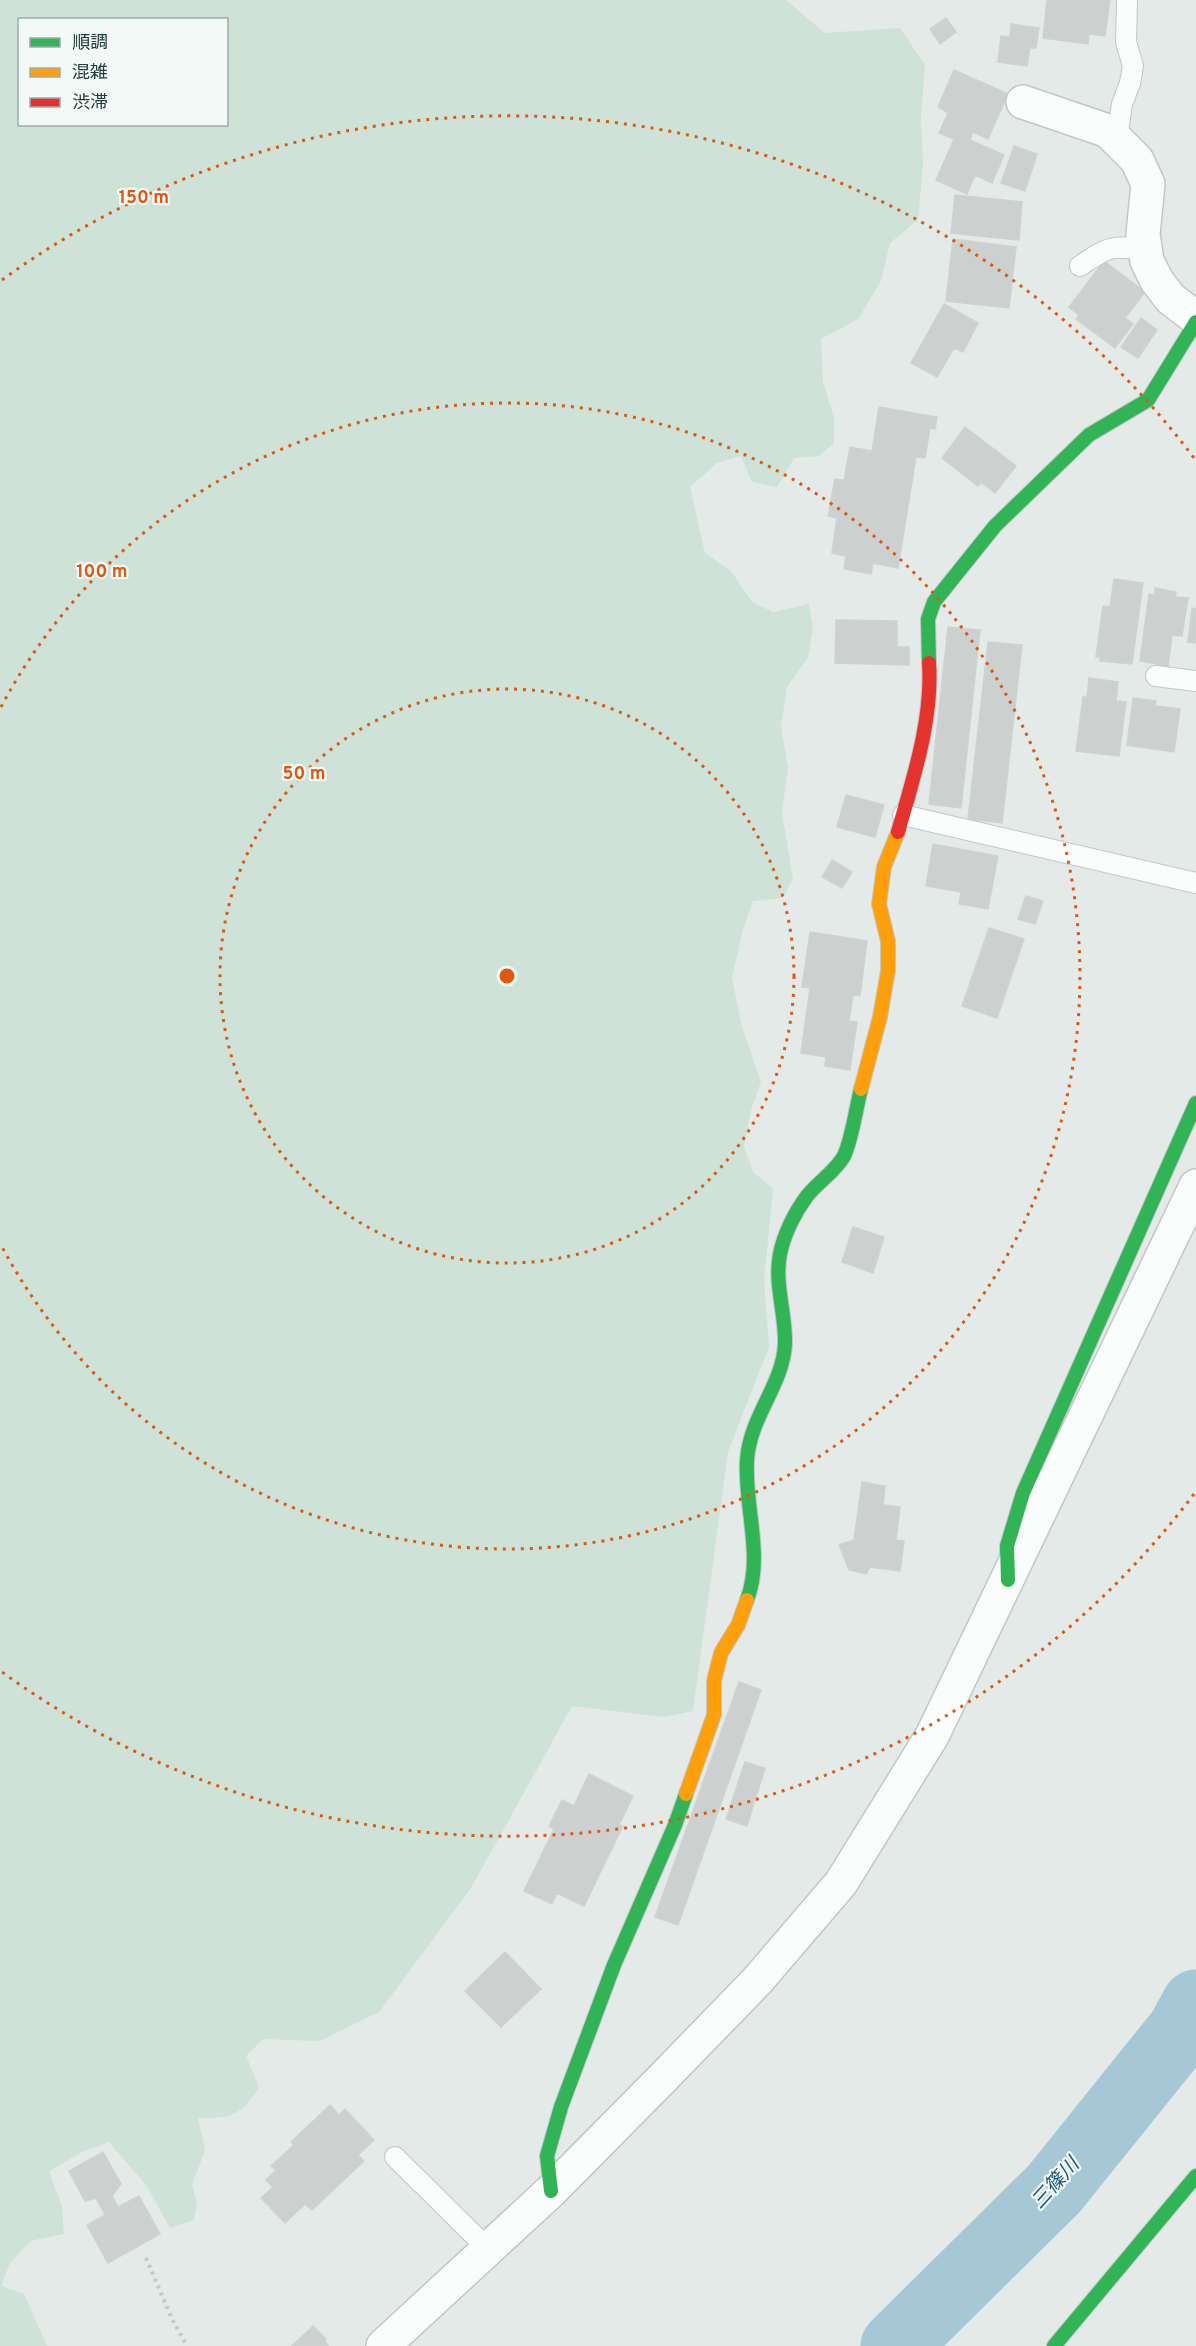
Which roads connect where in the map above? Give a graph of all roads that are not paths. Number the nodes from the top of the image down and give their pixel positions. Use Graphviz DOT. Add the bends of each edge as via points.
graph roads {
  1 [pos="1127,0"];
  2 [pos="1023,102"];
  3 [pos="1117,139"];
  4 [pos="1146,250"];
  5 [pos="1080,266"];
  6 [pos="1196,320"];
  7 [pos="1156,676"];
  8 [pos="1196,681"];
  9 [pos="903,815"];
  10 [pos="1196,883"];
  11 [pos="1196,1103"];
  12 [pos="1196,1186"];
  13 [pos="1008,1580"];
  14 [pos="395,2157"];
  15 [pos="1196,2176"];
  16 [pos="551,2191"];
  17 [pos="487,2248"];
  18 [pos="383,2346"];
  19 [pos="1054,2346"];
  1 -- 3 [label="lane" via="1126,42 1132,66"];
  2 -- 3 [label="street" via="1108,131"];
  3 -- 4 [label="street" via="1137,160 1148,184 1143,234"];
  4 -- 5 [label="lane" via="1120,246 1104,249"];
  4 -- 6 [label="street" via="1157,281"];
  6 -- 9 [label="street" via="1148,400 1089,435 995,526 934,602 928,619 928,706"];
  7 -- 8 [label="lane"];
  9 -- 10 [label="lane"];
  9 -- 16 [label="street" via="884,867 879,904 888,941 888,971 844,1155 807,1196 780,1254 778,1282 785,1344 779,1375 752,1431 747,1460 755,1565 751,1590 738,1625 721,1653 714,1681 714,1715 675,1825 614,1965 561,2107 548,2156"];
  11 -- 13 [label="street" via="1023,1493 1007,1545"];
  12 -- 13 [label="street"];
  13 -- 16 [label="street" via="932,1736 841,1883 757,1981"];
  14 -- 17 [label="lane"];
  15 -- 19 [label="street"];
  16 -- 17 [label="street"];
  17 -- 18 [label="street"];
}
